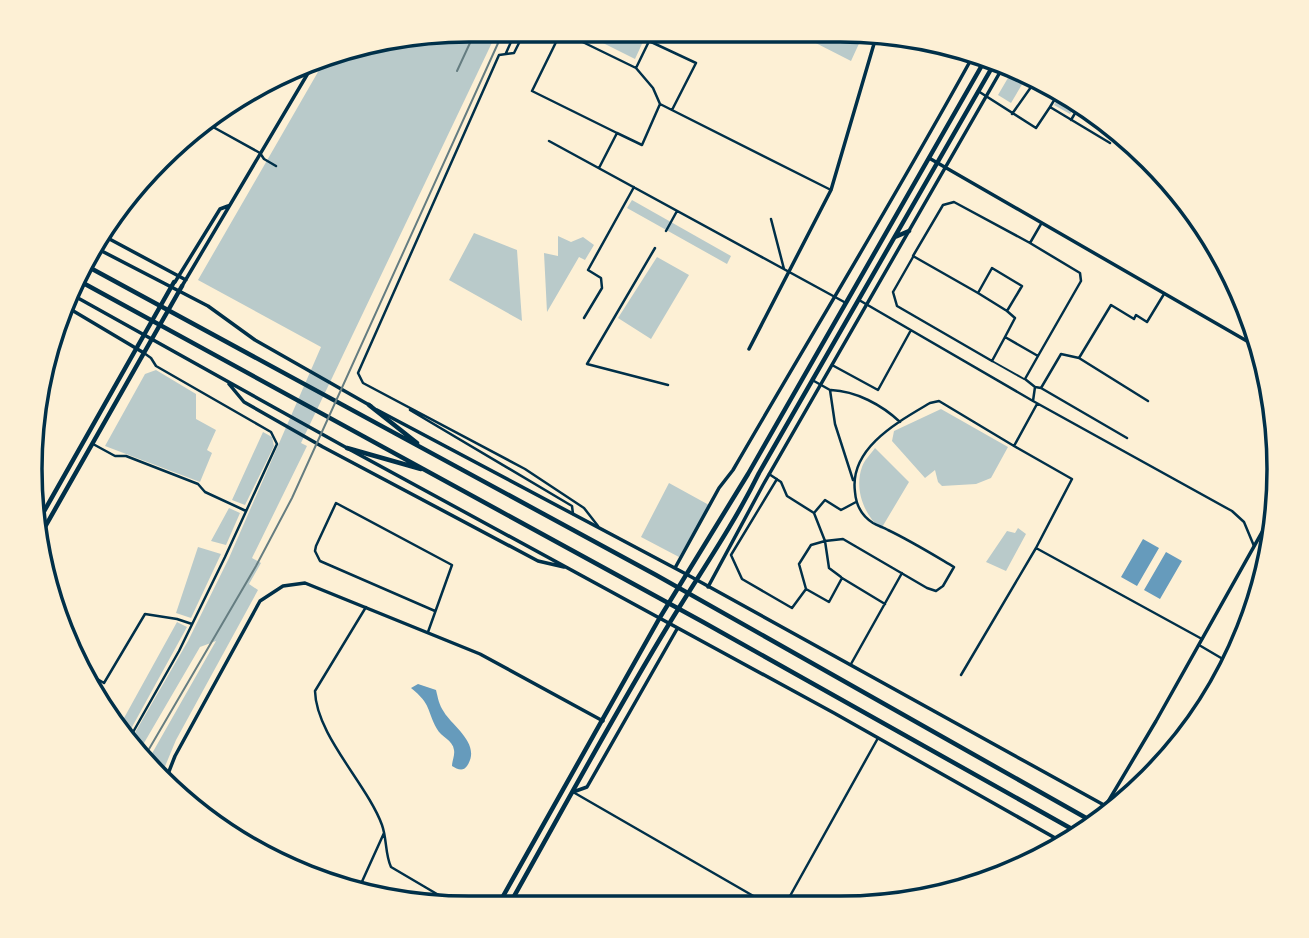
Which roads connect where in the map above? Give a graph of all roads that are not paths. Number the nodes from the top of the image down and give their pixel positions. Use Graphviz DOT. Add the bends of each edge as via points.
graph roads {
  1 [pos="511,42"];
  2 [pos="520,42"];
  3 [pos="555,42"];
  4 [pos="581,42"];
  5 [pos="649,42"];
  6 [pos="651,42"];
  7 [pos="874,44"];
  8 [pos="506,53"];
  9 [pos="969,63"];
  10 [pos="981,67"];
  11 [pos="636,68"];
  12 [pos="990,70"];
  13 [pos="999,74"];
  14 [pos="307,75"];
  15 [pos="1031,87"];
  16 [pos="978,91"];
  17 [pos="986,96"];
  18 [pos="1055,99"];
  19 [pos="660,104"];
  20 [pos="1050,107"];
  21 [pos="672,110"];
  22 [pos="1075,113"];
  23 [pos="1012,114"];
  24 [pos="1071,120"];
  25 [pos="213,127"];
  26 [pos="617,133"];
  27 [pos="549,141"];
  28 [pos="1110,143"];
  29 [pos="260,153"];
  30 [pos="929,158"];
  31 [pos="937,163"];
  32 [pos="276,166"];
  33 [pos="599,168"];
  34 [pos="946,168"];
  35 [pos="634,187"];
  36 [pos="831,190"];
  37 [pos="230,205"];
  38 [pos="677,211"];
  39 [pos="771,219"];
  40 [pos="1041,223"];
  41 [pos="666,231"];
  42 [pos="909,231"];
  43 [pos="894,238"];
  44 [pos="109,239"];
  45 [pos="1030,243"];
  46 [pos="655,248"];
  47 [pos="102,251"];
  48 [pos="914,256"];
  49 [pos="92,269"];
  50 [pos="786,271"];
  51 [pos="178,276"];
  52 [pos="186,280"];
  53 [pos="174,282"];
  54 [pos="84,284"];
  55 [pos="182,286"];
  56 [pos="978,293"];
  57 [pos="1164,294"];
  58 [pos="833,296"];
  59 [pos="78,298"];
  60 [pos="859,300"];
  61 [pos="846,303"];
  62 [pos="867,305"];
  63 [pos="73,311"];
  64 [pos="1007,311"];
  65 [pos="584,318"];
  66 [pos="911,330"];
  67 [pos="1005,337"];
  68 [pos="1247,341"];
  69 [pos="136,348"];
  70 [pos="750,349"];
  71 [pos="144,353"];
  72 [pos="1038,356"];
  73 [pos="1079,358"];
  74 [pos="992,361"];
  75 [pos="832,365"];
  76 [pos="225,379"];
  77 [pos="1025,379"];
  78 [pos="813,380"];
  79 [pos="821,384"];
  80 [pos="668,385"];
  81 [pos="1035,387"];
  82 [pos="1041,388"];
  83 [pos="830,390"];
  84 [pos="1148,401"];
  85 [pos="1035,402"];
  86 [pos="369,405"];
  87 [pos="404,406"];
  88 [pos="900,422"];
  89 [pos="1127,438"];
  90 [pos="93,444"];
  91 [pos="1014,446"];
  92 [pos="347,448"];
  93 [pos="429,452"];
  94 [pos="429,471"];
  95 [pos="769,474"];
  96 [pos="776,479"];
  97 [pos="853,480"];
  98 [pos="856,502"];
  99 [pos="44,510"];
  100 [pos="246,511"];
  101 [pos="814,513"];
  102 [pos="573,514"];
  103 [pos="46,525"];
  104 [pos="600,528"];
  105 [pos="1262,532"];
  106 [pos="825,541"];
  107 [pos="1254,546"];
  108 [pos="1036,548"];
  109 [pos="571,569"];
  110 [pos="675,569"];
  111 [pos="902,573"];
  112 [pos="686,574"];
  113 [pos="842,578"];
  114 [pos="696,580"];
  115 [pos="708,587"];
  116 [pos="806,589"];
  117 [pos="885,604"];
  118 [pos="366,607"];
  119 [pos="435,611"];
  120 [pos="659,619"];
  121 [pos="192,624"];
  122 [pos="669,624"];
  123 [pos="677,628"];
  124 [pos="428,632"];
  125 [pos="1202,639"];
  126 [pos="1199,645"];
  127 [pos="1223,659"];
  128 [pos="851,664"];
  129 [pos="961,674"];
  130 [pos="97,679"];
  131 [pos="603,721"];
  132 [pos="133,732"];
  133 [pos="878,738"];
  134 [pos="169,772"];
  135 [pos="573,792"];
  136 [pos="1107,802"];
  137 [pos="1103,805"];
  138 [pos="1087,817"];
  139 [pos="1070,828"];
  140 [pos="384,833"];
  141 [pos="1055,838"];
  142 [pos="362,882"];
  143 [pos="438,895"];
  144 [pos="502,896"];
  145 [pos="514,896"];
  146 [pos="753,896"];
  147 [pos="790,896"];
  1 -- 8 [label="street"];
  2 -- 8 [label="street" via="514,53"];
  3 -- 26 [label="street" via="532,91"];
  4 -- 11 [label="street"];
  5 -- 11 [label="street"];
  6 -- 21 [label="street" via="696,63"];
  7 -- 36 [label="street"];
  8 -- 87 [label="street" via="499,55 358,373 363,383"];
  9 -- 58 [label="street"];
  10 -- 30 [label="main road"];
  11 -- 19 [label="street"];
  12 -- 16 [label="main road"];
  13 -- 17 [label="street"];
  14 -- 29 [label="street"];
  15 -- 23 [label="street"];
  16 -- 17 [label="street"];
  16 -- 31 [label="main road"];
  17 -- 23 [label="street"];
  17 -- 34 [label="street"];
  18 -- 20 [label="street"];
  19 -- 21 [label="street"];
  19 -- 26 [label="street" via="642,145"];
  20 -- 23 [label="street" via="1036,128"];
  20 -- 24 [label="street"];
  21 -- 36 [label="street"];
  22 -- 24 [label="street"];
  24 -- 28 [label="street"];
  25 -- 29 [label="street"];
  26 -- 33 [label="street"];
  27 -- 33 [label="street"];
  29 -- 32 [label="street"];
  29 -- 37 [label="street"];
  30 -- 31 [label="street"];
  30 -- 61 [label="main road"];
  31 -- 34 [label="street"];
  31 -- 43 [label="main road"];
  33 -- 35 [label="street"];
  34 -- 40 [label="street"];
  34 -- 42 [label="street"];
  35 -- 38 [label="street"];
  35 -- 65 [label="street" via="588,270 601,278 602,288"];
  36 -- 50 [label="street"];
  37 -- 51 [label="street" via="220,209"];
  37 -- 52 [label="street"];
  38 -- 41 [label="street"];
  38 -- 50 [label="street"];
  39 -- 50 [label="street"];
  40 -- 45 [label="street"];
  40 -- 57 [label="street"];
  42 -- 43 [label="main road"];
  42 -- 62 [label="street"];
  43 -- 60 [label="main road"];
  44 -- 51 [label="street"];
  45 -- 48 [label="street" via="954,202 943,205"];
  45 -- 72 [label="street" via="1080,273 1081,281"];
  46 -- 80 [label="street" via="587,364"];
  47 -- 86 [label="street" via="208,306 255,340"];
  48 -- 56 [label="street"];
  48 -- 74 [label="street" via="893,292 897,306"];
  49 -- 93 [label="main road"];
  50 -- 58 [label="street"];
  50 -- 70 [label="street"];
  51 -- 52 [label="street"];
  51 -- 53 [label="street"];
  52 -- 55 [label="street"];
  53 -- 69 [label="main road"];
  54 -- 94 [label="main road"];
  55 -- 71 [label="main road"];
  56 -- 64 [label="street"];
  56 -- 64 [label="street" via="992,268 1022,286"];
  57 -- 68 [label="street"];
  57 -- 73 [label="street" via="1147,322 1111,305"];
  58 -- 61 [label="street"];
  58 -- 110 [label="street"];
  59 -- 76 [label="street"];
  60 -- 62 [label="street"];
  60 -- 78 [label="main road"];
  61 -- 112 [label="main road"];
  62 -- 66 [label="street"];
  62 -- 75 [label="street"];
  63 -- 69 [label="street"];
  64 -- 67 [label="street" via="1015,318"];
  66 -- 75 [label="street" via="878,390"];
  66 -- 85 [label="street"];
  67 -- 72 [label="street"];
  67 -- 74 [label="street"];
  69 -- 71 [label="street"];
  69 -- 99 [label="main road"];
  71 -- 90 [label="main road"];
  71 -- 100 [label="street" via="156,366 275,437 277,444"];
  72 -- 77 [label="street"];
  73 -- 82 [label="street" via="1061,354"];
  73 -- 84 [label="street"];
  74 -- 77 [label="street"];
  75 -- 79 [label="street"];
  76 -- 92 [label="street"];
  76 -- 109 [label="street" via="244,402 323,447 538,561"];
  77 -- 81 [label="street"];
  78 -- 79 [label="street"];
  78 -- 114 [label="main road"];
  79 -- 83 [label="street"];
  79 -- 95 [label="street"];
  81 -- 82 [label="street"];
  81 -- 85 [label="street"];
  82 -- 89 [label="street"];
  83 -- 88 [label="street" via="863,398"];
  83 -- 97 [label="street" via="835,424"];
  85 -- 91 [label="street"];
  85 -- 107 [label="street" via="1232,512 1244,522"];
  86 -- 93 [label="main road"];
  86 -- 102 [label="street"];
  87 -- 102 [label="street" via="572,506"];
  87 -- 104 [label="street" via="525,469 584,508"];
  88 -- 91 [label="street" via="939,401"];
  88 -- 97 [label="street" via="877,439 860,460"];
  90 -- 100 [label="street" via="198,484 205,492"];
  90 -- 103 [label="main road"];
  91 -- 108 [label="street" via="1072,479"];
  92 -- 94 [label="main road"];
  92 -- 109 [label="street"];
  93 -- 138 [label="main road"];
  94 -- 139 [label="main road"];
  95 -- 96 [label="street"];
  95 -- 115 [label="street"];
  96 -- 101 [label="street" via="787,496"];
  96 -- 116 [label="street" via="731,555 742,579 792,608"];
  97 -- 98 [label="street"];
  98 -- 101 [label="street" via="841,510 825,500"];
  98 -- 111 [label="street" via="874,524 954,567 936,591"];
  100 -- 121 [label="street"];
  101 -- 106 [label="street"];
  102 -- 104 [label="street"];
  104 -- 110 [label="street"];
  105 -- 107 [label="street"];
  106 -- 111 [label="street" via="844,539"];
  106 -- 113 [label="street" via="829,568"];
  106 -- 116 [label="street" via="811,545 799,564"];
  107 -- 125 [label="street"];
  108 -- 125 [label="street"];
  108 -- 129 [label="street"];
  109 -- 120 [label="street"];
  110 -- 112 [label="street"];
  111 -- 117 [label="street"];
  112 -- 114 [label="street"];
  112 -- 120 [label="main road"];
  113 -- 116 [label="street" via="829,602"];
  113 -- 117 [label="street"];
  114 -- 115 [label="street"];
  114 -- 122 [label="main road"];
  115 -- 128 [label="street"];
  117 -- 128 [label="street"];
  118 -- 124 [label="street"];
  118 -- 134 [label="street" via="305,583 283,586 260,601"];
  118 -- 140 [label="street" via="315,691 315,699"];
  119 -- 119 [label="street" via="452,565 336,503 316,546 320,561"];
  119 -- 124 [label="street"];
  120 -- 122 [label="street"];
  120 -- 131 [label="main road"];
  121 -- 130 [label="street" via="145,614 104,683"];
  121 -- 132 [label="street"];
  122 -- 123 [label="street"];
  122 -- 135 [label="main road"];
  123 -- 133 [label="street"];
  123 -- 135 [label="street" via="587,787"];
  124 -- 131 [label="street" via="481,654"];
  125 -- 126 [label="street"];
  126 -- 127 [label="street"];
  126 -- 136 [label="street"];
  128 -- 137 [label="street"];
  131 -- 144 [label="main road"];
  133 -- 141 [label="street"];
  133 -- 147 [label="street"];
  135 -- 145 [label="main road"];
  135 -- 146 [label="street"];
  140 -- 142 [label="street"];
  140 -- 143 [label="street" via="391,867"];
}
